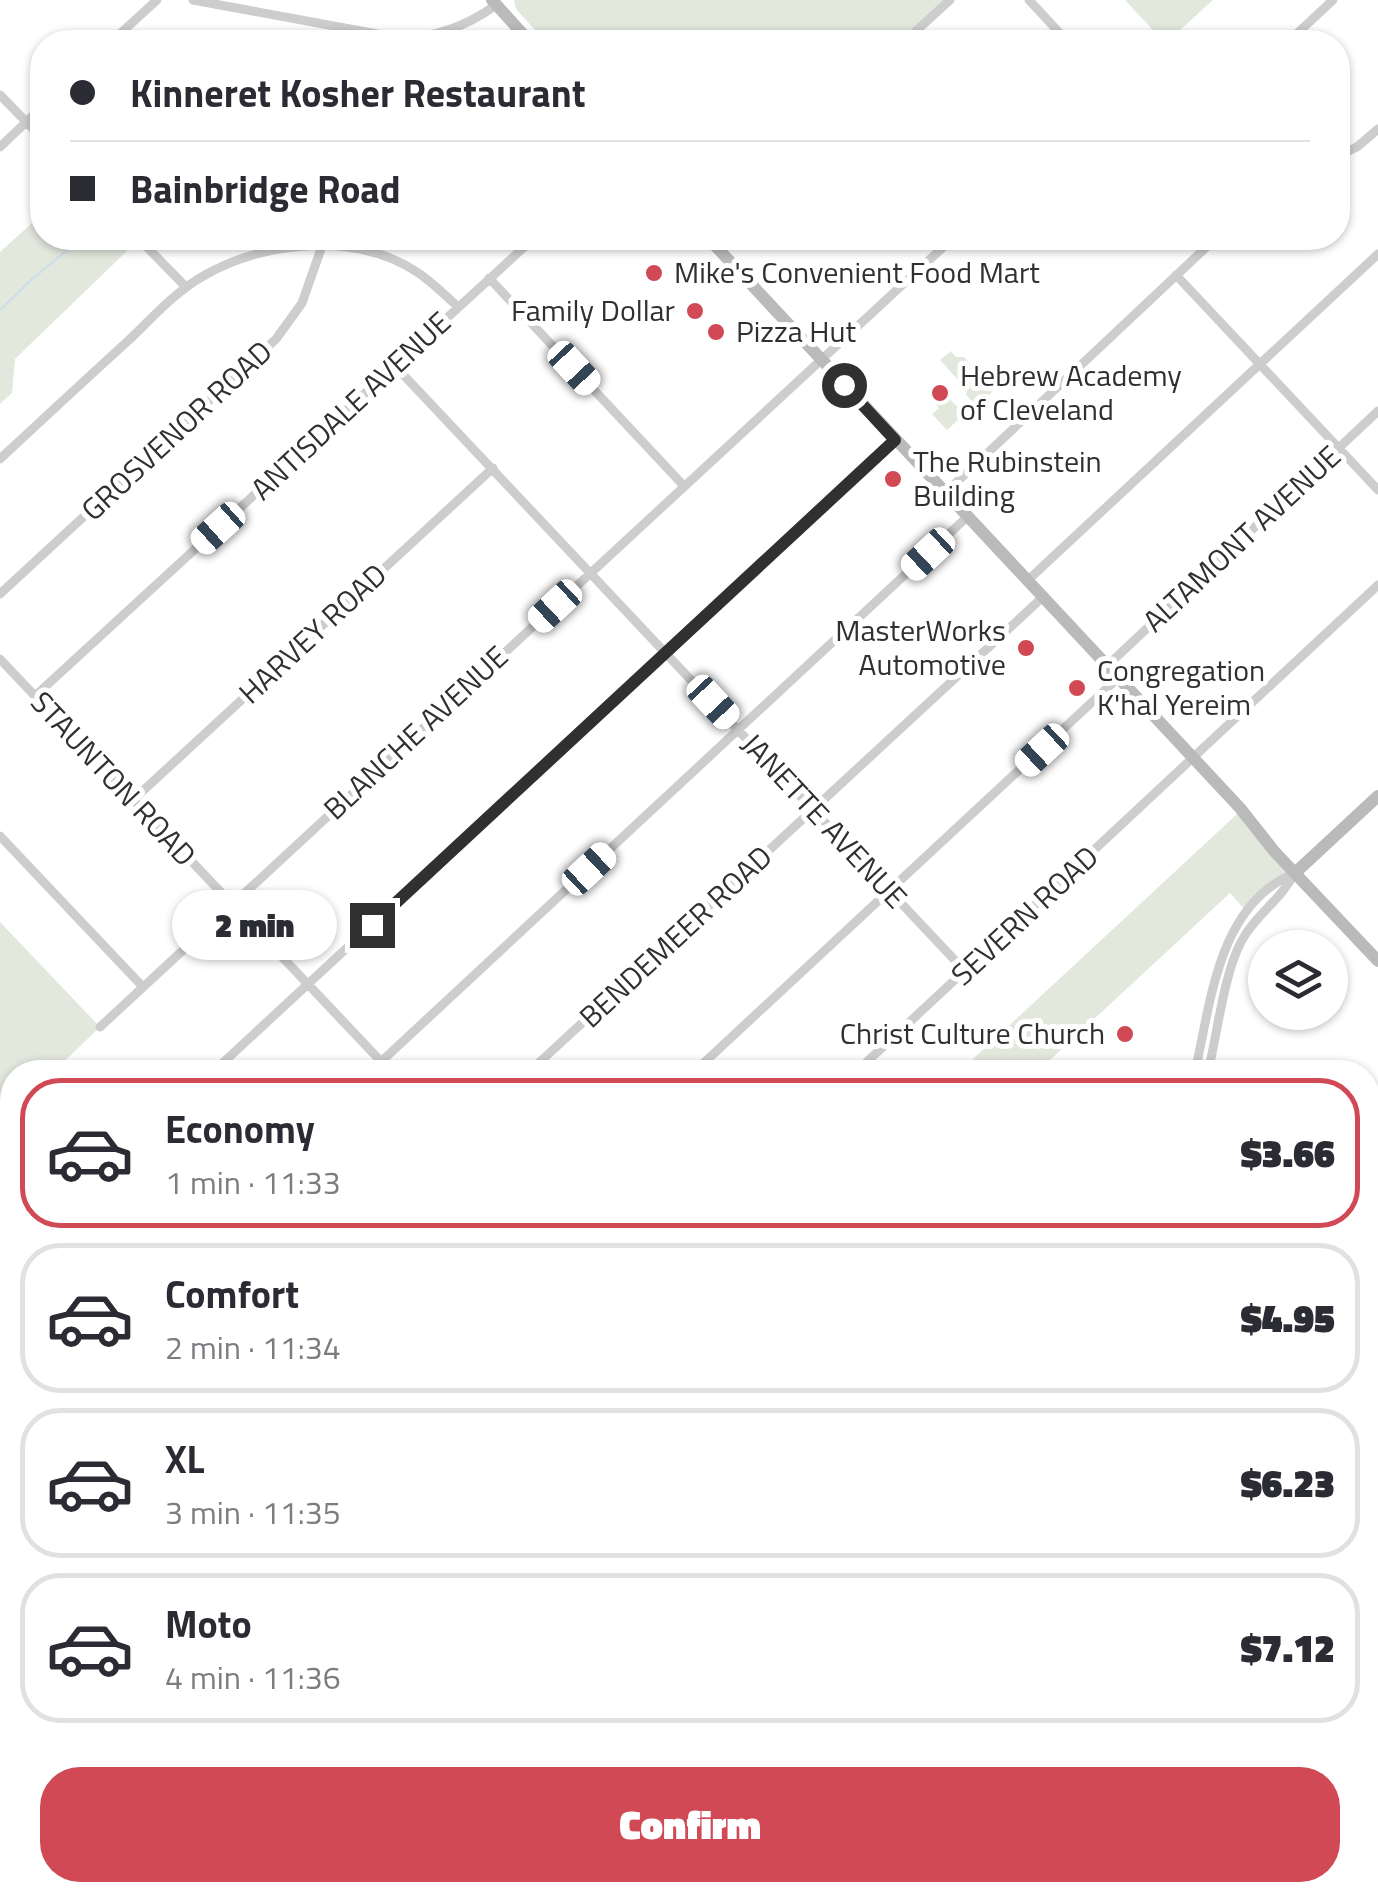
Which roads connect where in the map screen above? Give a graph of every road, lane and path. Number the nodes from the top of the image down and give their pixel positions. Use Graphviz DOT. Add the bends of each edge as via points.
graph roads {
  1 [pos="156,0"];
  2 [pos="193,0"];
  3 [pos="950,0"];
  4 [pos="1030,0"];
  5 [pos="1333,0"];
  6 [pos="496,2"];
  7 [pos="124,30"];
  8 [pos="356,30"];
  9 [pos="451,30"];
  10 [pos="520,30"];
  11 [pos="917,30"];
  12 [pos="1057,30"];
  13 [pos="1301,30"];
  14 [pos="0,95"];
  15 [pos="30,119"];
  16 [pos="27,122"];
  17 [pos="30,125"];
  18 [pos="1378,129"];
  19 [pos="0,147"];
  20 [pos="1350,150"];
  21 [pos="150,250"];
  22 [pos="278,250"];
  23 [pos="321,250"];
  24 [pos="354,250"];
  25 [pos="520,250"];
  26 [pos="719,250"];
  27 [pos="940,250"];
  28 [pos="1203,250"];
  29 [pos="1378,254"];
  30 [pos="1176,275"];
  31 [pos="489,278"];
  32 [pos="186,287"];
  33 [pos="458,307"];
  34 [pos="821,360"];
  35 [pos="1260,364"];
  36 [pos="395,366"];
  37 [pos="1378,412"];
  38 [pos="895,440"];
  39 [pos="1339,448"];
  40 [pos="0,459"];
  41 [pos="493,468"];
  42 [pos="684,486"];
  43 [pos="1378,490"];
  44 [pos="945,493"];
  45 [pos="968,517"];
  46 [pos="590,573"];
  47 [pos="1027,581"];
  48 [pos="1378,585"];
  49 [pos="0,594"];
  50 [pos="1043,597"];
  51 [pos="666,652"];
  52 [pos="0,659"];
  53 [pos="1107,666"];
  54 [pos="1118,678"];
  55 [pos="35,696"];
  56 [pos="739,730"];
  57 [pos="1193,759"];
  58 [pos="1378,796"];
  59 [pos="133,800"];
  60 [pos="813,810"];
  61 [pos="0,836"];
  62 [pos="1295,873"];
  63 [pos="890,891"];
  64 [pos="231,904"];
  65 [pos="1378,961"];
  66 [pos="965,971"];
  67 [pos="308,984"];
  68 [pos="143,987"];
  69 [pos="100,1027"];
  70 [pos="226,1060"];
  71 [pos="379,1060"];
  72 [pos="383,1060"];
  73 [pos="542,1060"];
  74 [pos="707,1060"];
  75 [pos="869,1060"];
  76 [pos="1198,1060"];
  77 [pos="1211,1060"];
  1 -- 7 [label="street"];
  2 -- 8 [label="street"];
  3 -- 11 [label="street"];
  4 -- 12 [label="street"];
  5 -- 13 [label="street"];
  6 -- 9 [label="street"];
  6 -- 10 [label="main road"];
  14 -- 16 [label="street"];
  15 -- 16 [label="street"];
  16 -- 17 [label="street"];
  16 -- 19 [label="street"];
  18 -- 20 [label="street"];
  21 -- 32 [label="street"];
  22 -- 32 [label="street" via="221,267"];
  23 -- 49 [label="street, GROSVENOR ROAD" via="302,303 276,339"];
  24 -- 33 [label="street" via="414,270"];
  25 -- 31 [label="street, ANTISDALE AVENUE"];
  26 -- 34 [label="main road"];
  27 -- 34 [label="street, BLANCHE AVENUE"];
  28 -- 30 [label="street"];
  29 -- 35 [label="street"];
  30 -- 35 [label="street"];
  30 -- 44 [label="street"];
  31 -- 33 [label="street, ANTISDALE AVENUE"];
  31 -- 42 [label="street"];
  32 -- 40 [label="street"];
  33 -- 36 [label="street, ANTISDALE AVENUE"];
  34 -- 38 [label="main road"];
  34 -- 42 [label="street, BLANCHE AVENUE"];
  35 -- 39 [label="street"];
  35 -- 47 [label="street"];
  36 -- 41 [label="street, JANETTE AVENUE"];
  36 -- 55 [label="street, ANTISDALE AVENUE"];
  37 -- 39 [label="street, ALTAMONT AVENUE"];
  38 -- 44 [label="main road"];
  38 -- 51 [label="street"];
  39 -- 43 [label="street"];
  39 -- 53 [label="street, ALTAMONT AVENUE"];
  41 -- 46 [label="street, JANETTE AVENUE"];
  41 -- 59 [label="street, HARVEY ROAD"];
  42 -- 46 [label="street, BLANCHE AVENUE"];
  44 -- 45 [label="main road"];
  45 -- 47 [label="main road"];
  45 -- 56 [label="street"];
  46 -- 51 [label="street, JANETTE AVENUE"];
  46 -- 64 [label="street, BLANCHE AVENUE"];
  47 -- 50 [label="main road"];
  48 -- 57 [label="street, SEVERN ROAD"];
  50 -- 53 [label="main road"];
  50 -- 60 [label="street, BENDEMEER ROAD"];
  51 -- 56 [label="street, JANETTE AVENUE"];
  51 -- 67 [label="street"];
  52 -- 55 [label="street, STAUNTON ROAD"];
  53 -- 54 [label="main road"];
  54 -- 57 [label="main road"];
  54 -- 63 [label="street"];
  55 -- 59 [label="street, STAUNTON ROAD"];
  56 -- 60 [label="street, JANETTE AVENUE"];
  56 -- 72 [label="street"];
  57 -- 62 [label="main road"];
  57 -- 66 [label="street, SEVERN ROAD"];
  58 -- 62 [label="main road"];
  59 -- 64 [label="street, STAUNTON ROAD"];
  60 -- 63 [label="street, JANETTE AVENUE"];
  60 -- 73 [label="street, BENDEMEER ROAD"];
  61 -- 68 [label="street"];
  62 -- 65 [label="main road"];
  62 -- 76 [label="street" via="1263,893 1228,942"];
  62 -- 77 [label="street" via="1240,944"];
  63 -- 66 [label="street, JANETTE AVENUE"];
  63 -- 74 [label="street"];
  64 -- 67 [label="street, STAUNTON ROAD"];
  64 -- 68 [label="street, BLANCHE AVENUE"];
  66 -- 75 [label="street, SEVERN ROAD"];
  67 -- 70 [label="street"];
  67 -- 71 [label="street, STAUNTON ROAD"];
  68 -- 69 [label="street, BLANCHE AVENUE"];
}
